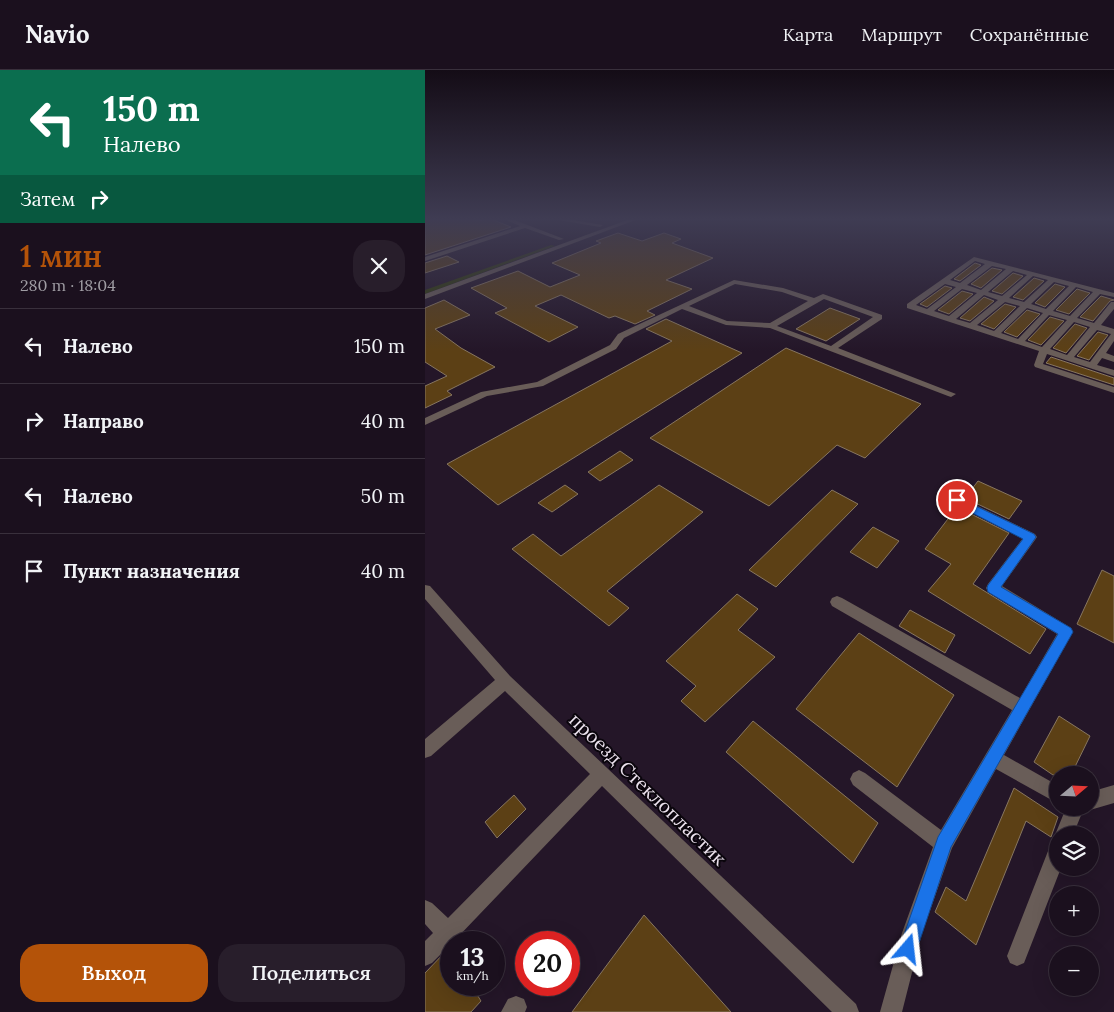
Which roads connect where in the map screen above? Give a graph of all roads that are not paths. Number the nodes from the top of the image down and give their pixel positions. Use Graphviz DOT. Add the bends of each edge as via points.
graph roads {
  1 [pos="496,263"];
  2 [pos="517,263"];
  3 [pos="969,263"];
  4 [pos="991,263"];
  5 [pos="1011,269"];
  6 [pos="1032,274"];
  7 [pos="1053,279"];
  8 [pos="944,281"];
  9 [pos="1074,285"];
  10 [pos="961,286"];
  11 [pos="425,289"];
  12 [pos="1098,291"];
  13 [pos="983,292"];
  14 [pos="1114,295"];
  15 [pos="425,297"];
  16 [pos="1004,298"];
  17 [pos="814,301"];
  18 [pos="1114,304"];
  19 [pos="1025,305"];
  20 [pos="683,306"];
  21 [pos="928,312"];
  22 [pos="1048,312"];
  23 [pos="951,319"];
  24 [pos="1073,319"];
  25 [pos="771,326"];
  26 [pos="972,326"];
  27 [pos="1096,326"];
  28 [pos="1114,333"];
  29 [pos="995,334"];
  30 [pos="1019,342"];
  31 [pos="832,349"];
  32 [pos="1044,350"];
  33 [pos="1100,354"];
  34 [pos="1069,358"];
  35 [pos="1114,359"];
  36 [pos="1092,366"];
  37 [pos="1114,373"];
  38 [pos="1114,390"];
  39 [pos="951,394"];
  40 [pos="425,422"];
  41 [pos="957,500"];
  42 [pos="425,590"];
  43 [pos="837,602"];
  44 [pos="505,681"];
  45 [pos="1023,708"];
  46 [pos="425,750"];
  47 [pos="994,759"];
  48 [pos="602,774"];
  49 [pos="859,780"];
  50 [pos="1049,790"];
  51 [pos="1114,794"];
  52 [pos="1099,798"];
  53 [pos="944,843"];
  54 [pos="1049,874"];
  55 [pos="425,910"];
  56 [pos="446,931"];
  57 [pos="450,931"];
  58 [pos="440,941"];
  59 [pos="425,956"];
  60 [pos="1017,956"];
  61 [pos="848,1012"];
  62 [pos="891,1012"];
  1 -- 11 [label="street"];
  2 -- 15 [label="street"];
  3 -- 8 [label="street"];
  4 -- 5 [label="street"];
  4 -- 10 [label="street"];
  5 -- 6 [label="street"];
  5 -- 13 [label="street"];
  6 -- 7 [label="street"];
  6 -- 16 [label="street"];
  7 -- 9 [label="street"];
  7 -- 19 [label="street"];
  8 -- 10 [label="street"];
  8 -- 21 [label="street" via="910,306"];
  9 -- 12 [label="street"];
  9 -- 22 [label="street"];
  10 -- 13 [label="street"];
  10 -- 21 [label="street"];
  12 -- 14 [label="street"];
  12 -- 24 [label="street"];
  13 -- 16 [label="street"];
  13 -- 23 [label="street"];
  16 -- 19 [label="street"];
  16 -- 26 [label="street"];
  17 -- 20 [label="street" via="783,290 734,282"];
  17 -- 25 [label="street"];
  17 -- 31 [label="street" via="823,296 879,317"];
  18 -- 27 [label="street"];
  19 -- 22 [label="street"];
  19 -- 29 [label="street"];
  20 -- 25 [label="street" via="726,323"];
  20 -- 40 [label="street" via="621,336 613,347 540,384 483,394"];
  21 -- 23 [label="street"];
  22 -- 24 [label="street"];
  22 -- 30 [label="street"];
  23 -- 26 [label="street"];
  24 -- 27 [label="street"];
  24 -- 32 [label="street"];
  25 -- 31 [label="street"];
  26 -- 29 [label="street"];
  27 -- 28 [label="street"];
  27 -- 34 [label="street"];
  28 -- 33 [label="street"];
  29 -- 30 [label="street"];
  30 -- 32 [label="street"];
  31 -- 39 [label="street"];
  32 -- 34 [label="street"];
  32 -- 38 [label="street" via="1038,364"];
  33 -- 35 [label="street"];
  33 -- 36 [label="street"];
  34 -- 36 [label="street"];
  36 -- 37 [label="street"];
  41 -- 45 [label="street" via="1031,537 993,588 1066,632"];
  42 -- 44 [label="street, проезд Стеклопластик"];
  43 -- 45 [label="street"];
  44 -- 46 [label="street"];
  44 -- 48 [label="street, проезд Стеклопластик"];
  45 -- 47 [label="street"];
  47 -- 50 [label="street"];
  47 -- 53 [label="street"];
  48 -- 57 [label="street"];
  48 -- 61 [label="street, проезд Стеклопластик"];
  49 -- 53 [label="street"];
  51 -- 52 [label="street"];
  53 -- 62 [label="street" via="912,933"];
  54 -- 60 [label="street"];
  55 -- 56 [label="street"];
  58 -- 59 [label="street"];
}
